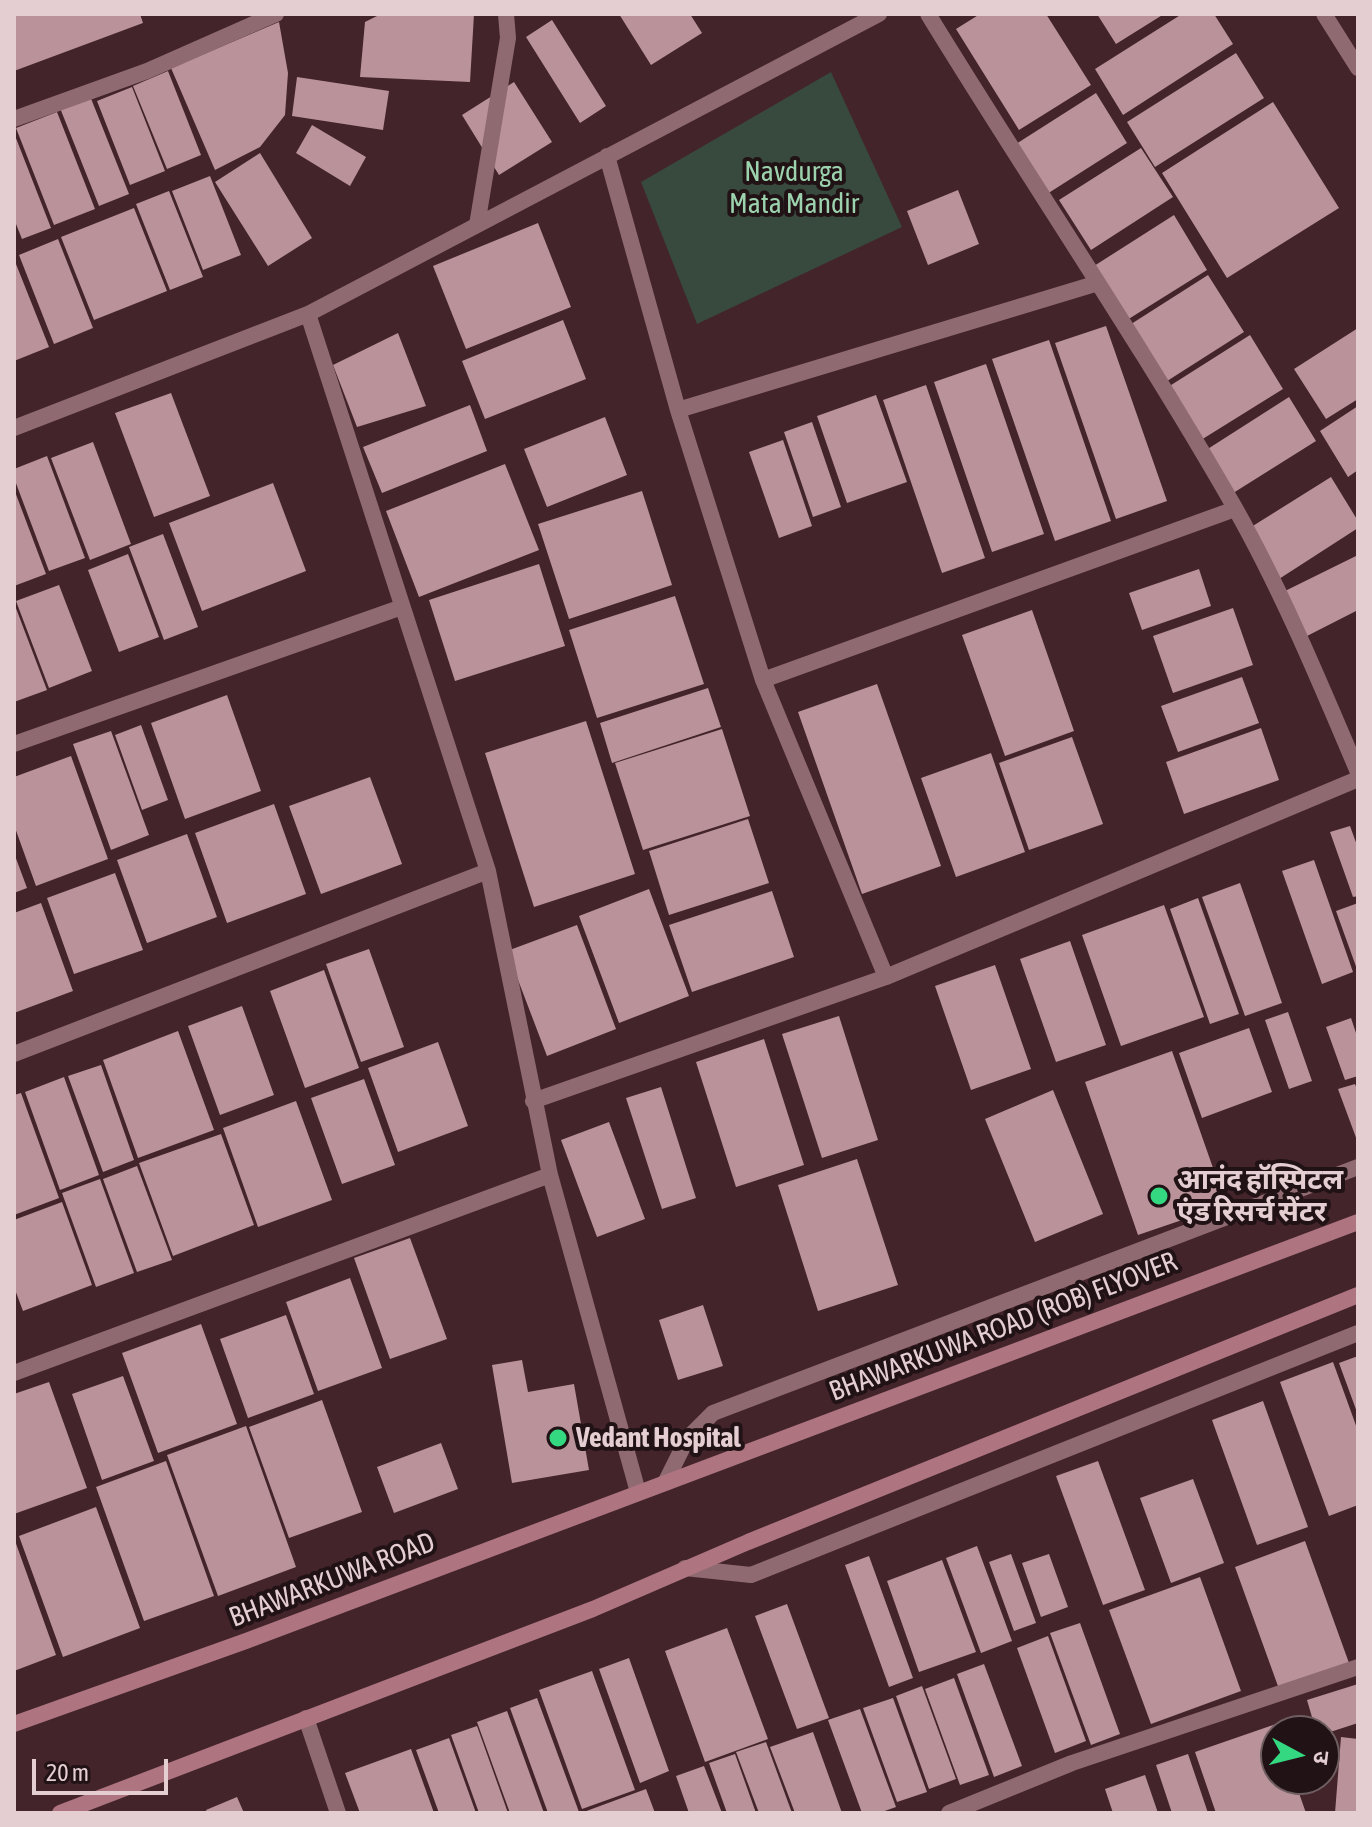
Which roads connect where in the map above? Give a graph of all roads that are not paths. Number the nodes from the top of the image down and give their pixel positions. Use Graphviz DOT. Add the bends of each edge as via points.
graph roads {
  1 [pos="276,14"];
  2 [pos="506,14"];
  3 [pos="879,14"];
  4 [pos="928,14"];
  5 [pos="1324,14"];
  6 [pos="1358,68"];
  7 [pos="14,119"];
  8 [pos="607,156"];
  9 [pos="477,225"];
  10 [pos="1098,283"];
  11 [pos="308,314"];
  12 [pos="678,410"];
  13 [pos="14,428"];
  14 [pos="1235,509"];
  15 [pos="402,607"];
  16 [pos="763,680"];
  17 [pos="14,744"];
  18 [pos="1358,772"];
  19 [pos="1358,779"];
  20 [pos="488,871"];
  21 [pos="886,977"];
  22 [pos="14,1054"];
  23 [pos="533,1101"];
  24 [pos="1358,1167"];
  25 [pos="550,1175"];
  26 [pos="1358,1222"];
  27 [pos="1358,1295"];
  28 [pos="1358,1333"];
  29 [pos="14,1373"];
  30 [pos="666,1481"];
  31 [pos="638,1492"];
  32 [pos="685,1568"];
  33 [pos="1358,1667"];
  34 [pos="306,1718"];
  35 [pos="14,1724"];
  36 [pos="60,1813"];
  37 [pos="338,1813"];
  38 [pos="949,1813"];
  1 -- 7 [label="street" via="147,71"];
  2 -- 9 [label="street" via="508,38"];
  3 -- 8 [label="street"];
  4 -- 10 [label="street"];
  5 -- 6 [label="street"];
  8 -- 9 [label="street"];
  8 -- 12 [label="street"];
  9 -- 11 [label="street"];
  10 -- 12 [label="street"];
  10 -- 14 [label="street"];
  11 -- 13 [label="street"];
  11 -- 15 [label="street"];
  12 -- 16 [label="street"];
  14 -- 16 [label="street"];
  14 -- 18 [label="street" via="1293,621"];
  15 -- 17 [label="street"];
  15 -- 20 [label="street"];
  16 -- 21 [label="street"];
  19 -- 21 [label="street"];
  20 -- 22 [label="street"];
  20 -- 23 [label="street"];
  21 -- 23 [label="street"];
  23 -- 25 [label="street"];
  24 -- 30 [label="street" via="713,1413 687,1439"];
  25 -- 29 [label="street"];
  25 -- 31 [label="street"];
  26 -- 30 [label="main road, BHAWARKUWA ROAD (ROB) FLYOVER"];
  27 -- 32 [label="main road"];
  28 -- 32 [label="street" via="751,1575"];
  30 -- 31 [label="main road, BHAWARKUWA ROAD"];
  31 -- 35 [label="main road, BHAWARKUWA ROAD"];
  32 -- 34 [label="main road" via="593,1609"];
  33 -- 38 [label="street" via="1072,1763"];
  34 -- 36 [label="main road"];
  34 -- 37 [label="street"];
}
